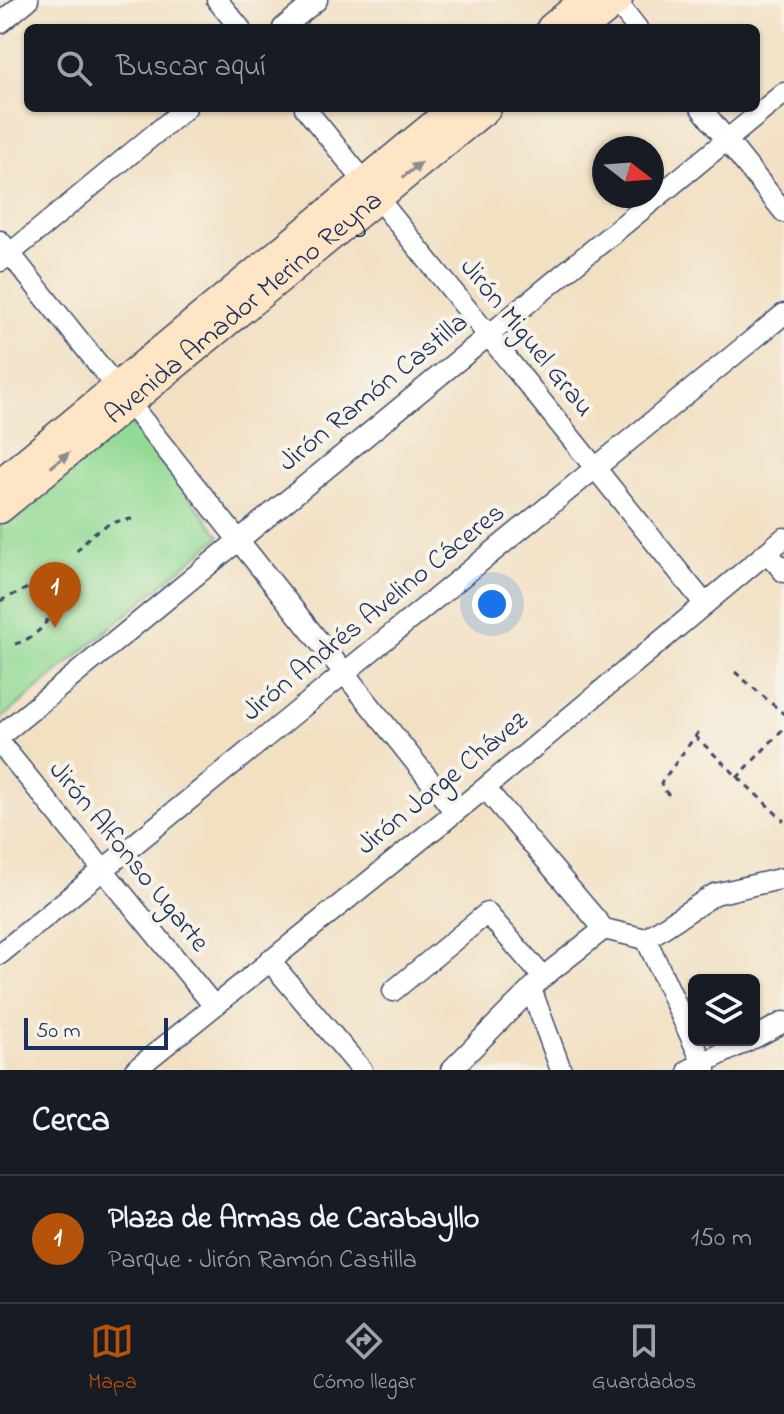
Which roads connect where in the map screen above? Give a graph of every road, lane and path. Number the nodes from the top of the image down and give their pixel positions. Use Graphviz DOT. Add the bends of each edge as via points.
graph roads {
  1 [pos="28,0"];
  2 [pos="217,0"];
  3 [pos="317,0"];
  4 [pos="585,0"];
  5 [pos="616,1"];
  6 [pos="0,23"];
  7 [pos="237,24"];
  8 [pos="288,24"];
  9 [pos="556,24"];
  10 [pos="589,24"];
  11 [pos="634,24"];
  12 [pos="784,93"];
  13 [pos="181,112"];
  14 [pos="308,112"];
  15 [pos="450,112"];
  16 [pos="481,112"];
  17 [pos="704,112"];
  18 [pos="727,140"];
  19 [pos="371,190"];
  20 [pos="784,212"];
  21 [pos="3,252"];
  22 [pos="784,314"];
  23 [pos="488,336"];
  24 [pos="123,395"];
  25 [pos="596,468"];
  26 [pos="0,483"];
  27 [pos="0,509"];
  28 [pos="133,519"];
  29 [pos="784,538"];
  30 [pos="239,540"];
  31 [pos="77,551"];
  32 [pos="767,552"];
  33 [pos="784,572"];
  34 [pos="45,580"];
  35 [pos="56,590"];
  36 [pos="0,601"];
  37 [pos="704,603"];
  38 [pos="15,644"];
  39 [pos="735,672"];
  40 [pos="345,673"];
  41 [pos="784,714"];
  42 [pos="702,727"];
  43 [pos="784,728"];
  44 [pos="0,736"];
  45 [pos="695,736"];
  46 [pos="0,743"];
  47 [pos="737,778"];
  48 [pos="485,788"];
  49 [pos="669,795"];
  50 [pos="455,812"];
  51 [pos="784,821"];
  52 [pos="103,870"];
  53 [pos="784,878"];
  54 [pos="604,929"];
  55 [pos="646,939"];
  56 [pos="0,954"];
  57 [pos="269,960"];
  58 [pos="537,983"];
  59 [pos="393,991"];
  60 [pos="214,1006"];
  61 [pos="784,1022"];
  62 [pos="760,1035"];
  63 [pos="739,1046"];
  64 [pos="459,1067"];
  65 [pos="699,1068"];
  66 [pos="135,1070"];
  67 [pos="362,1070"];
  68 [pos="561,1070"];
  1 -- 6 [label="street"];
  2 -- 7 [label="street"];
  3 -- 8 [label="street"];
  4 -- 9 [label="street"];
  5 -- 10 [label="street"];
  5 -- 11 [label="street"];
  12 -- 18 [label="street, Jirón Ramón Castilla"];
  13 -- 21 [label="street"];
  14 -- 19 [label="street, Jirón Miguel Grau"];
  15 -- 19 [label="street, Avenida Amador Merino Reyna"];
  19 -- 16 [label="street, Avenida Amador Merino Reyna, one-way"];
  17 -- 18 [label="street"];
  18 -- 20 [label="street"];
  18 -- 23 [label="street, Jirón Ramón Castilla"];
  19 -- 23 [label="street, Jirón Miguel Grau"];
  19 -- 24 [label="street, Avenida Amador Merino Reyna"];
  21 -- 24 [label="street"];
  22 -- 25 [label="street, Jirón Andrés Avelino Cáceres"];
  23 -- 25 [label="street, Jirón Miguel Grau"];
  23 -- 30 [label="street, Jirón Ramón Castilla"];
  24 -- 26 [label="street, Avenida Amador Merino Reyna"];
  27 -- 24 [label="street, Avenida Amador Merino Reyna, one-way"];
  24 -- 30 [label="street"];
  25 -- 37 [label="street, Jirón Miguel Grau"];
  25 -- 40 [label="street, Jirón Andrés Avelino Cáceres"];
  28 -- 31 [label="path" via="102,526"];
  29 -- 32 [label="street, Jirón Jorge Chávez"];
  30 -- 40 [label="street"];
  30 -- 44 [label="street, Jirón Ramón Castilla"];
  32 -- 33 [label="street"];
  32 -- 37 [label="street, Jirón Jorge Chávez"];
  34 -- 36 [label="path"];
  35 -- 38 [label="path" via="43,627"];
  37 -- 48 [label="street, Jirón Jorge Chávez"];
  39 -- 41 [label="path"];
  40 -- 50 [label="street"];
  40 -- 52 [label="street, Jirón Andrés Avelino Cáceres"];
  42 -- 45 [label="path"];
  43 -- 47 [label="path"];
  45 -- 47 [label="path"];
  45 -- 49 [label="path" via="661,783"];
  46 -- 52 [label="street, Jirón Alfonso Ugarte"];
  47 -- 51 [label="path"];
  48 -- 50 [label="street, Jirón Jorge Chávez"];
  48 -- 54 [label="street"];
  50 -- 57 [label="street, Jirón Jorge Chávez"];
  52 -- 56 [label="street, Jirón Andrés Avelino Cáceres"];
  52 -- 60 [label="street, Jirón Alfonso Ugarte"];
  53 -- 55 [label="street" via="715,894"];
  54 -- 55 [label="street"];
  54 -- 58 [label="street"];
  55 -- 65 [label="street"];
  57 -- 60 [label="street, Jirón Jorge Chávez"];
  57 -- 67 [label="street"];
  58 -- 59 [label="street" via="487,913"];
  58 -- 64 [label="street"];
  58 -- 68 [label="street"];
  60 -- 66 [label="street, Jirón Jorge Chávez"];
  61 -- 62 [label="street"];
  63 -- 65 [label="street"];
}
